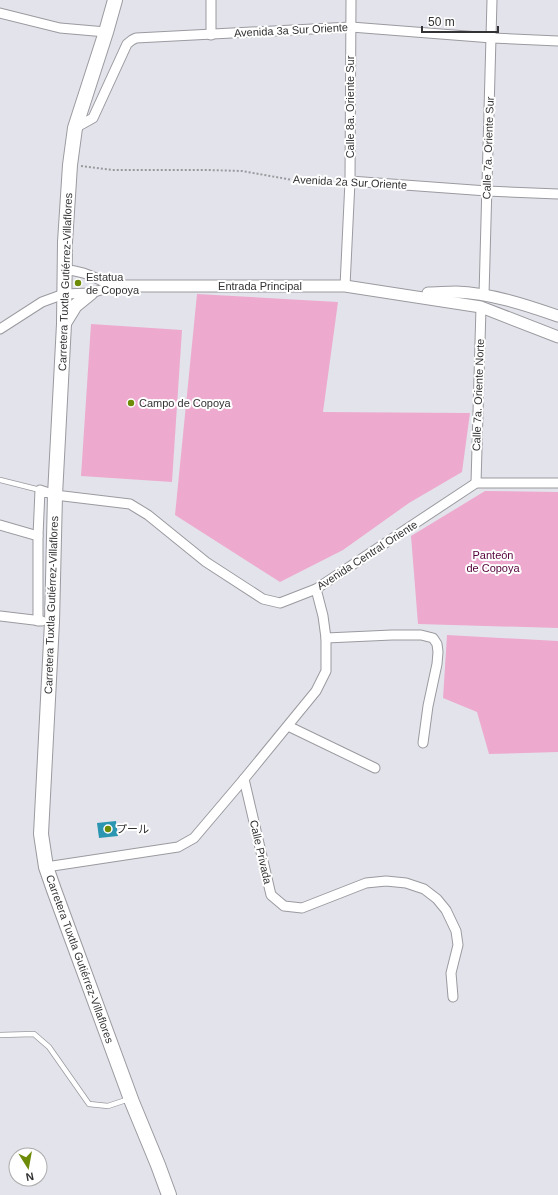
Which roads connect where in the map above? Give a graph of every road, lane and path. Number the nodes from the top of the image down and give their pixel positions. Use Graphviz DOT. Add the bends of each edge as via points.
graph roads {
  1 [pos="115,0"];
  2 [pos="211,0"];
  3 [pos="350,0"];
  4 [pos="492,0"];
  5 [pos="0,13"];
  6 [pos="351,27"];
  7 [pos="106,32"];
  8 [pos="211,35"];
  9 [pos="492,38"];
  10 [pos="558,41"];
  11 [pos="76,128"];
  12 [pos="70,165"];
  13 [pos="350,181"];
  14 [pos="487,192"];
  15 [pos="558,194"];
  16 [pos="64,270"];
  17 [pos="114,286"];
  18 [pos="345,286"];
  19 [pos="91,293"];
  20 [pos="64,294"];
  21 [pos="404,295"];
  22 [pos="484,295"];
  23 [pos="481,307"];
  24 [pos="558,316"];
  25 [pos="64,324"];
  26 [pos="0,329"];
  27 [pos="558,337"];
  28 [pos="0,480"];
  29 [pos="476,483"];
  30 [pos="558,483"];
  31 [pos="40,490"];
  32 [pos="55,495"];
  33 [pos="0,525"];
  34 [pos="38,536"];
  35 [pos="316,589"];
  36 [pos="0,616"];
  37 [pos="45,622"];
  38 [pos="326,638"];
  39 [pos="288,726"];
  40 [pos="423,743"];
  41 [pos="375,768"];
  42 [pos="244,779"];
  43 [pos="46,867"];
  44 [pos="453,997"];
  45 [pos="0,1036"];
  46 [pos="131,1099"];
  47 [pos="168,1195"];
  1 -- 7 [label="main road, Carretera Tuxtla Gutiérrez-Villaflores"];
  2 -- 8 [label="street"];
  3 -- 6 [label="street, Calle 8a. Oriente Sur"];
  4 -- 9 [label="street, Calle 7a. Oriente Sur"];
  5 -- 7 [label="street" via="60,28"];
  6 -- 8 [label="street, Avenida 3a Sur Oriente"];
  6 -- 9 [label="street, Avenida 3a Sur Oriente"];
  6 -- 13 [label="street, Calle 8a. Oriente Sur"];
  7 -- 11 [label="main road, Carretera Tuxtla Gutiérrez-Villaflores"];
  8 -- 11 [label="street, Avenida 3a Sur Oriente" via="132,40 127,44 93,118"];
  9 -- 10 [label="street, Avenida 3a Sur Oriente"];
  9 -- 14 [label="street, Calle 7a. Oriente Sur"];
  11 -- 12 [label="main road, Carretera Tuxtla Gutiérrez-Villaflores"];
  12 -- 13 [label="path, Avenida 2a Sur Oriente" via="112,170 242,171 304,182"];
  12 -- 16 [label="main road, Carretera Tuxtla Gutiérrez-Villaflores"];
  13 -- 14 [label="street, Avenida 2a Sur Oriente"];
  13 -- 18 [label="street, Calle 8a. Oriente Sur"];
  14 -- 15 [label="street, Avenida 2a Sur Oriente"];
  14 -- 22 [label="street, Calle 7a. Oriente Sur"];
  16 -- 17 [label="street" via="82,272"];
  16 -- 20 [label="main road, Carretera Tuxtla Gutiérrez-Villaflores"];
  17 -- 18 [label="street, Entrada Principal"];
  17 -- 19 [label="street"];
  18 -- 21 [label="street, Entrada Principal"];
  19 -- 20 [label="street"];
  19 -- 25 [label="main road" via="76,306"];
  20 -- 25 [label="main road, Carretera Tuxtla Gutiérrez-Villaflores"];
  20 -- 26 [label="street" via="42,302"];
  21 -- 22 [label="street" via="456,292"];
  21 -- 23 [label="street"];
  22 -- 24 [label="street"];
  23 -- 27 [label="street"];
  23 -- 29 [label="street, Calle 7a. Oriente Norte"];
  25 -- 32 [label="main road, Carretera Tuxtla Gutiérrez-Villaflores"];
  28 -- 31 [label="lane"];
  29 -- 30 [label="street"];
  29 -- 35 [label="street, Avenida Central Oriente"];
  31 -- 32 [label="street, Avenida Central Oriente"];
  31 -- 34 [label="street"];
  32 -- 35 [label="street, Avenida Central Oriente" via="130,504 148,515 206,562 263,599 280,603"];
  32 -- 37 [label="main road, Carretera Tuxtla Gutiérrez-Villaflores"];
  33 -- 34 [label="street"];
  34 -- 37 [label="street"];
  35 -- 38 [label="street"];
  36 -- 37 [label="street"];
  37 -- 43 [label="main road, Carretera Tuxtla Gutiérrez-Villaflores" via="41,834"];
  38 -- 39 [label="street" via="326,671 316,691"];
  38 -- 40 [label="street" via="392,635 421,635 433,638 438,652"];
  39 -- 41 [label="street"];
  39 -- 42 [label="street"];
  42 -- 43 [label="street" via="194,838 178,847"];
  42 -- 44 [label="street, Calle Privada" via="271,895 284,906 302,908 366,883 406,883 424,889 446,910 456,931 458,945 451,973"];
  43 -- 46 [label="main road, Carretera Tuxtla Gutiérrez-Villaflores"];
  45 -- 46 [label="lane" via="34,1034 49,1047 89,1104 108,1106"];
  46 -- 47 [label="main road, Carretera Tuxtla Gutiérrez-Villaflores"];
}
